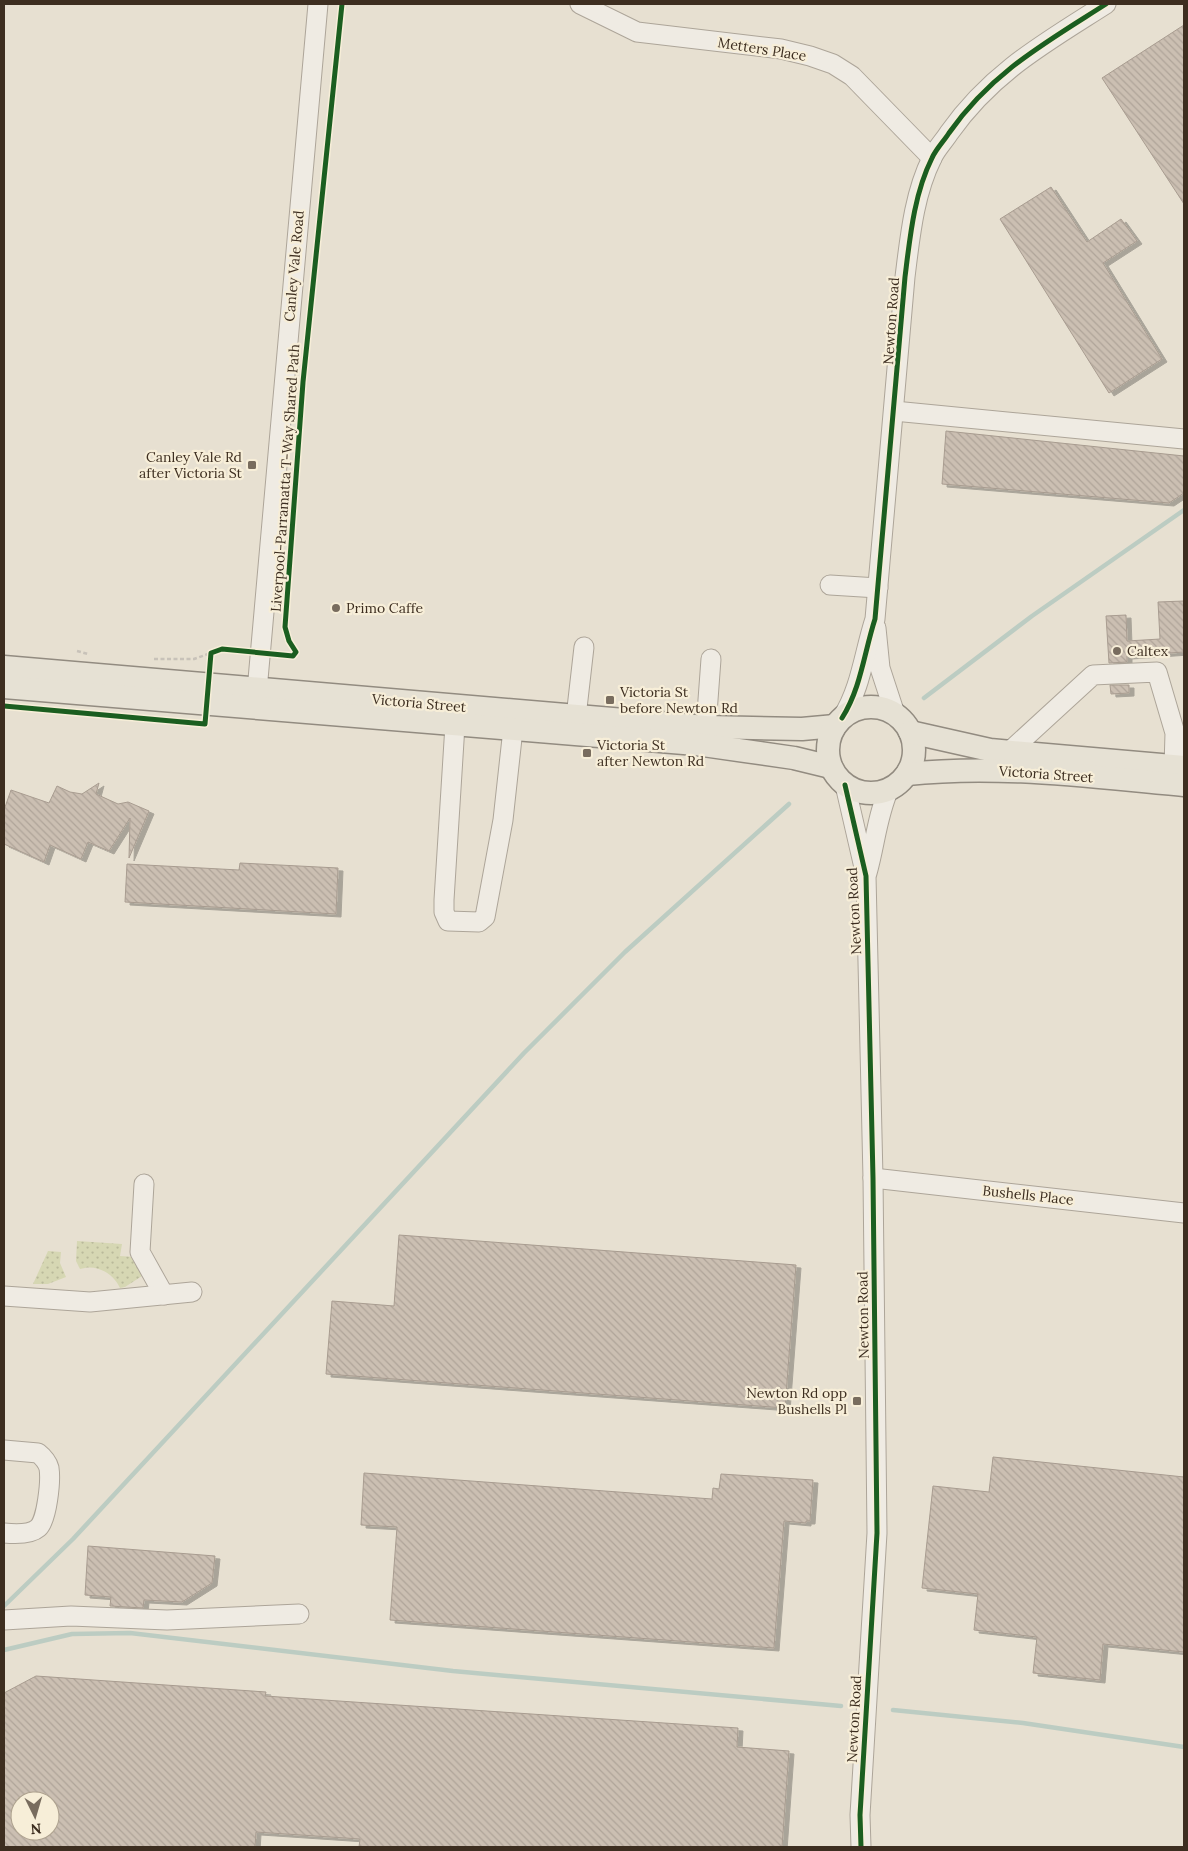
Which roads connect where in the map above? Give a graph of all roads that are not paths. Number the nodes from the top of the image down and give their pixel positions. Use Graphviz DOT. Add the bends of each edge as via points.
graph roads {
  1 [pos="318,4"];
  2 [pos="1103,5"];
  3 [pos="584,6"];
  4 [pos="932,158"];
  5 [pos="894,410"];
  6 [pos="1184,439"];
  7 [pos="830,585"];
  8 [pos="878,588"];
  9 [pos="875,619"];
  10 [pos="584,647"];
  11 [pos="711,659"];
  12 [pos="4,667"];
  13 [pos="4,686"];
  14 [pos="256,699"];
  15 [pos="895,714"];
  16 [pos="576,717"];
  17 [pos="838,722"];
  18 [pos="455,725"];
  19 [pos="706,727"];
  20 [pos="513,730"];
  21 [pos="910,732"];
  22 [pos="1009,752"];
  23 [pos="831,767"];
  24 [pos="1181,773"];
  25 [pos="907,774"];
  26 [pos="845,785"];
  27 [pos="889,790"];
  28 [pos="866,876"];
  29 [pos="873,1178"];
  30 [pos="144,1184"];
  31 [pos="1184,1213"];
  32 [pos="192,1292"];
  33 [pos="164,1295"];
  34 [pos="4,1296"];
  35 [pos="4,1450"];
  36 [pos="4,1533"];
  37 [pos="299,1614"];
  38 [pos="12,1620"];
  39 [pos="861,1847"];
  1 -- 14 [label="street, Canley Vale Road"];
  2 -- 4 [label="street, Newton Road" via="1015,62 982,92"];
  3 -- 4 [label="street, Metters Place" via="638,32 781,50 833,64 852,76"];
  4 -- 5 [label="street, Newton Road" via="918,197 910,234"];
  5 -- 6 [label="street"];
  5 -- 8 [label="street, Newton Road"];
  7 -- 8 [label="street"];
  8 -- 9 [label="street, Newton Road"];
  9 -- 15 [label="street, Newton Road" via="880,668"];
  9 -- 17 [label="street, Newton Road" via="852,702"];
  10 -- 16 [label="street"];
  11 -- 19 [label="street"];
  12 -- 14 [label="main road, Victoria Street" via="208,684"];
  13 -- 14 [label="main road, Victoria Street"];
  14 -- 16 [label="main road, Victoria Street"];
  14 -- 18 [label="main road, Victoria Street"];
  15 -- 17 [label="main road" via="872,707 861,708"];
  15 -- 21 [label="main road"];
  16 -- 19 [label="main road, Victoria Street"];
  17 -- 19 [label="main road, Victoria Street" via="802,729"];
  17 -- 23 [label="main road" via="829,739 827,754"];
  18 -- 20 [label="main road, Victoria Street"];
  18 -- 20 [label="street" via="444,900 448,920 479,922 486,917"];
  20 -- 23 [label="main road, Victoria Street" via="749,750"];
  21 -- 22 [label="main road, Victoria Street"];
  21 -- 25 [label="main road" via="914,746 913,761"];
  22 -- 24 [label="main road, Victoria Street"];
  22 -- 24 [label="street" via="1093,675 1157,672 1175,733"];
  23 -- 26 [label="main road"];
  24 -- 25 [label="main road, Victoria Street" via="948,770"];
  25 -- 27 [label="main road"];
  26 -- 27 [label="main road" via="866,793"];
  26 -- 28 [label="street, Newton Road"];
  27 -- 28 [label="street" via="877,824"];
  28 -- 29 [label="street, Newton Road"];
  29 -- 31 [label="street, Bushells Place"];
  29 -- 39 [label="street, Newton Road" via="877,1533 860,1815"];
  30 -- 33 [label="street" via="140,1252"];
  32 -- 33 [label="street"];
  33 -- 34 [label="street" via="90,1302"];
  35 -- 36 [label="street" via="38,1452 49,1470 44,1522 36,1530"];
  37 -- 38 [label="street" via="167,1620 71,1616"];
}
